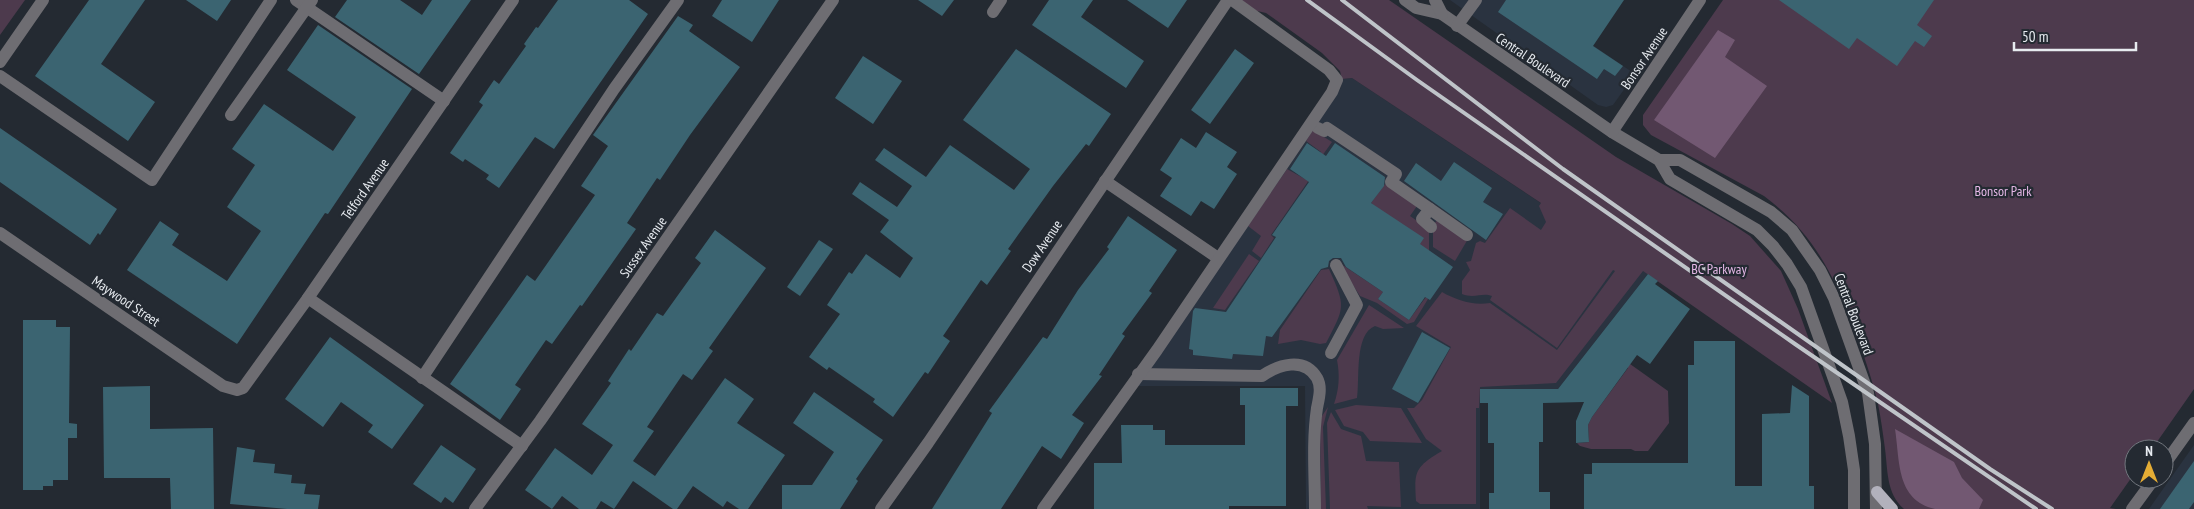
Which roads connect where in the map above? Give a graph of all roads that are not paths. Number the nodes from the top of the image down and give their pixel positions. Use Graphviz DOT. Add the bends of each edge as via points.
graph roads {
  1 [pos="43,0"];
  2 [pos="271,0"];
  3 [pos="513,0"];
  4 [pos="678,0"];
  5 [pos="833,0"];
  6 [pos="1001,0"];
  7 [pos="1230,0"];
  8 [pos="1405,0"];
  9 [pos="1435,0"];
  10 [pos="1476,0"];
  11 [pos="1700,0"];
  12 [pos="305,2"];
  13 [pos="993,12"];
  14 [pos="1442,14"];
  15 [pos="1457,26"];
  16 [pos="0,62"];
  17 [pos="0,76"];
  18 [pos="444,101"];
  19 [pos="230,116"];
  20 [pos="1318,128"];
  21 [pos="1612,132"];
  22 [pos="1660,160"];
  23 [pos="1105,181"];
  24 [pos="1430,209"];
  25 [pos="1431,227"];
  26 [pos="0,233"];
  27 [pos="1467,235"];
  28 [pos="1218,258"];
  29 [pos="1336,265"];
  30 [pos="308,298"];
  31 [pos="1331,353"];
  32 [pos="1138,374"];
  33 [pos="422,378"];
  34 [pos="237,390"];
  35 [pos="2194,423"];
  36 [pos="522,446"];
  37 [pos="2174,451"];
  38 [pos="2147,489"];
  39 [pos="1877,492"];
  40 [pos="475,509"];
  41 [pos="881,509"];
  42 [pos="1043,509"];
  43 [pos="1315,509"];
  44 [pos="1854,509"];
  45 [pos="1876,509"];
  46 [pos="1892,509"];
  47 [pos="2132,509"];
  1 -- 16 [label="street"];
  2 -- 17 [label="street" via="152,180"];
  3 -- 18 [label="street, Telford Avenue"];
  4 -- 33 [label="street" via="614,89"];
  5 -- 36 [label="street, Sussex Avenue"];
  6 -- 13 [label="street"];
  7 -- 23 [label="street, Dow Avenue"];
  7 -- 28 [label="street" via="1329,70 1337,80 1332,92"];
  8 -- 14 [label="street, Central Boulevard" via="1416,8"];
  9 -- 14 [label="street, Central Boulevard"];
  10 -- 15 [label="street"];
  11 -- 21 [label="street, Bonsor Avenue"];
  12 -- 18 [label="street"];
  12 -- 19 [label="street"];
  14 -- 15 [label="street, Central Boulevard"];
  15 -- 21 [label="street, Central Boulevard"];
  18 -- 30 [label="street, Telford Avenue"];
  20 -- 24 [label="street" via="1324,132 1327,128 1335,138 1396,174 1391,182"];
  21 -- 22 [label="street, Central Boulevard"];
  22 -- 39 [label="street, Central Boulevard" via="1680,160 1771,212 1792,230 1820,270 1834,298 1868,394"];
  22 -- 44 [label="street, Central Boulevard" via="1670,179 1757,230 1787,264 1801,287 1842,402 1854,470"];
  23 -- 28 [label="street"];
  23 -- 41 [label="street, Dow Avenue"];
  24 -- 25 [label="street" via="1422,218"];
  24 -- 27 [label="street"];
  26 -- 34 [label="street, Maywood Street" via="223,386"];
  28 -- 32 [label="street"];
  29 -- 31 [label="street" via="1357,305"];
  30 -- 33 [label="street"];
  30 -- 34 [label="street, Telford Avenue" via="248,382"];
  32 -- 42 [label="street"];
  32 -- 43 [label="street" via="1262,376 1288,363 1308,369 1316,377 1320,390 1314,430"];
  33 -- 36 [label="street"];
  35 -- 37 [label="street"];
  36 -- 40 [label="street, Sussex Avenue"];
  38 -- 47 [label="street"];
  39 -- 45 [label="street, Central Boulevard"];
  39 -- 46 [label="main road"];
}
